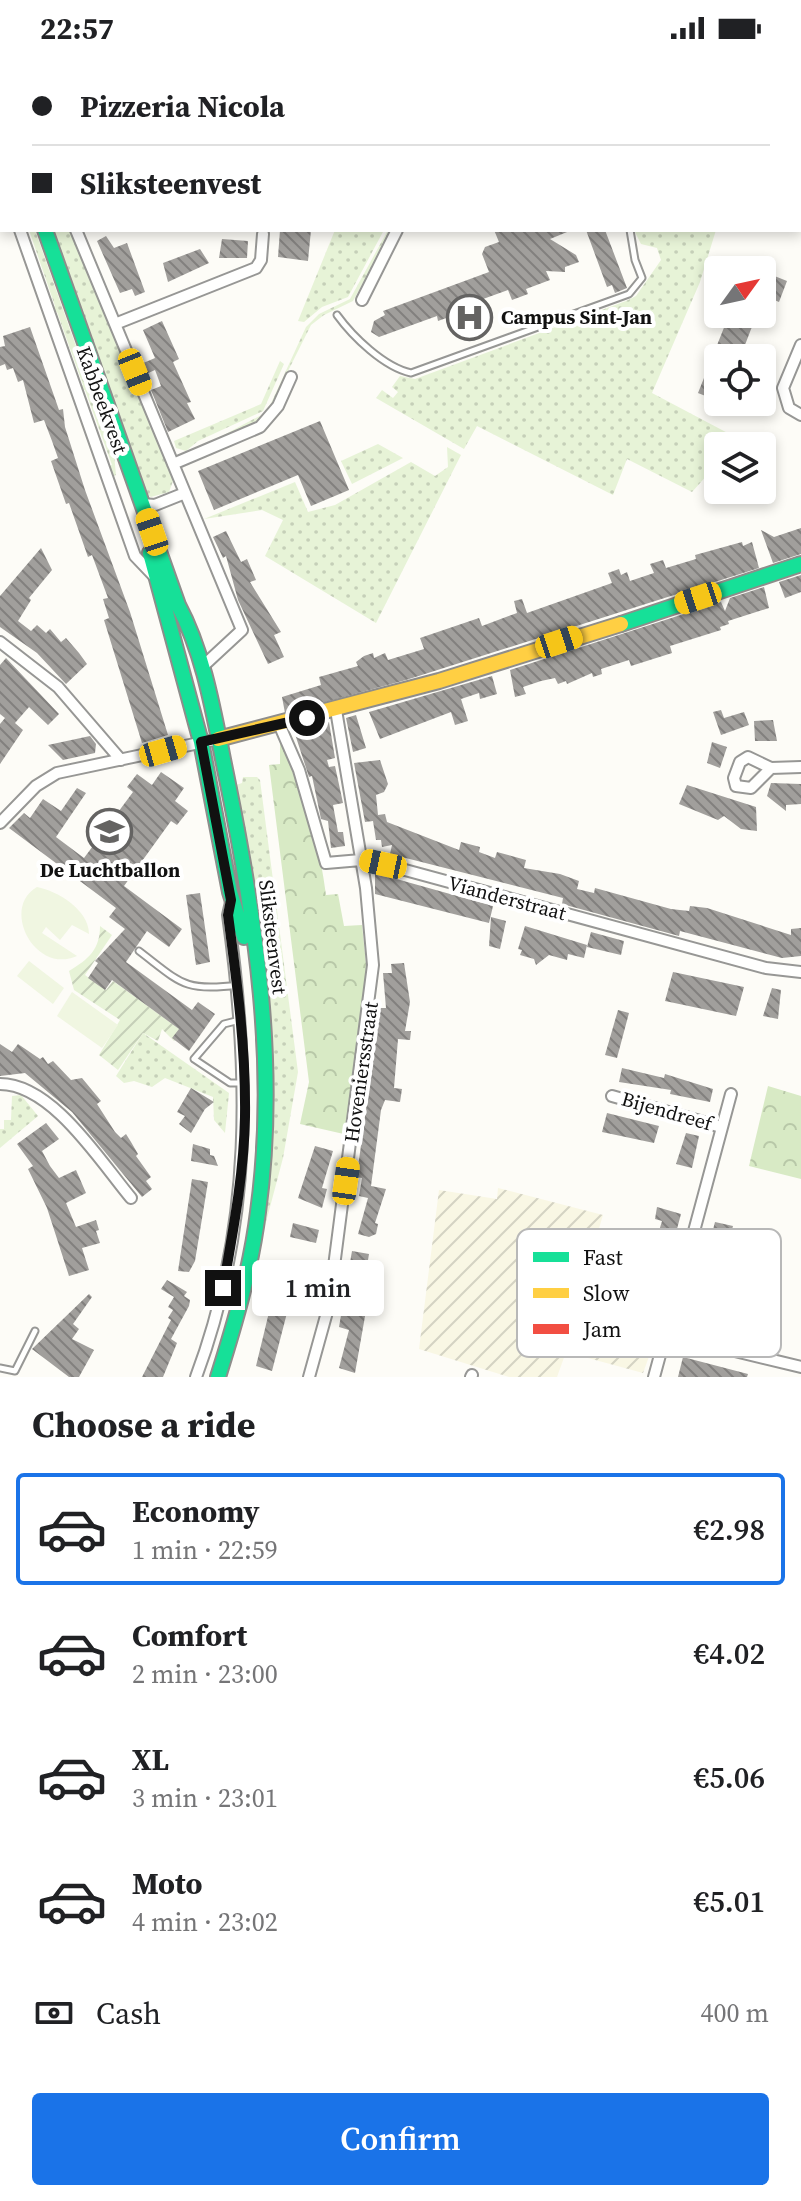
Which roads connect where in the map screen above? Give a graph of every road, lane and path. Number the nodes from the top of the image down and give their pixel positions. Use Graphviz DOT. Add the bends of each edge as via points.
graph roads {
  1 [pos="21,232"];
  2 [pos="39,232"];
  3 [pos="46,232"];
  4 [pos="77,232"];
  5 [pos="396,232"];
  6 [pos="630,232"];
  7 [pos="263,234"];
  8 [pos="362,300"];
  9 [pos="337,315"];
  10 [pos="115,324"];
  11 [pos="801,345"];
  12 [pos="291,377"];
  13 [pos="801,415"];
  14 [pos="173,464"];
  15 [pos="185,493"];
  16 [pos="142,504"];
  17 [pos="801,564"];
  18 [pos="155,577"];
  19 [pos="0,642"];
  20 [pos="201,668"];
  21 [pos="336,710"];
  22 [pos="279,724"];
  23 [pos="218,739"];
  24 [pos="201,742"];
  25 [pos="121,760"];
  26 [pos="801,767"];
  27 [pos="771,768"];
  28 [pos="0,823"];
  29 [pos="361,860"];
  30 [pos="231,900"];
  31 [pos="139,951"];
  32 [pos="801,972"];
  33 [pos="238,985"];
  34 [pos="241,1019"];
  35 [pos="245,1083"];
  36 [pos="0,1084"];
  37 [pos="731,1094"];
  38 [pos="612,1096"];
  39 [pos="721,1127"];
  40 [pos="131,1198"];
  41 [pos="694,1229"];
  42 [pos="223,1288"];
  43 [pos="232,1308"];
  44 [pos="35,1331"];
  45 [pos="659,1357"];
  46 [pos="760,1357"];
  47 [pos="801,1367"];
  48 [pos="0,1368"];
  49 [pos="16,1374"];
  50 [pos="196,1377"];
  51 [pos="211,1377"];
  52 [pos="218,1377"];
  53 [pos="309,1377"];
  54 [pos="654,1377"];
  1 -- 18 [label="street, Kabbeekvest" via="135,556"];
  2 -- 18 [label="main road, Kabbeekvest" via="136,506"];
  3 -- 16 [label="main road, Kabbeekvest"];
  4 -- 10 [label="street, Kabbeekvest"];
  5 -- 8 [label="street"];
  6 -- 9 [label="lane" via="642,278 629,294 411,373 399,371"];
  7 -- 10 [label="street" via="256,268"];
  10 -- 14 [label="street, Kabbeekvest"];
  11 -- 13 [label="street" via="783,388 789,408"];
  12 -- 14 [label="street" via="278,406 260,427"];
  14 -- 15 [label="street, Kabbeekvest"];
  15 -- 16 [label="street" via="155,505"];
  15 -- 20 [label="street, Kabbeekvest" via="242,630"];
  16 -- 20 [label="main road, Kabbeekvest" via="192,631"];
  17 -- 21 [label="main road"];
  18 -- 24 [label="main road, Kabbeekvest"];
  19 -- 25 [label="street" via="58,687"];
  20 -- 23 [label="main road, Kabbeekvest"];
  21 -- 22 [label="main road"];
  21 -- 29 [label="street"];
  22 -- 23 [label="main road"];
  22 -- 29 [label="street" via="299,770 326,863"];
  23 -- 24 [label="street"];
  23 -- 52 [label="main road, Sliksteenvest" via="248,890 264,1037 266,1120 253,1244"];
  24 -- 25 [label="street"];
  24 -- 30 [label="main road, Sliksteenvest"];
  25 -- 28 [label="street" via="57,773 36,786"];
  26 -- 27 [label="street"];
  29 -- 32 [label="street, Vianderstraat" via="766,968"];
  29 -- 53 [label="street, Hoveniersstraat" via="372,997 329,1305"];
  30 -- 33 [label="street, Sliksteenvest" via="228,915"];
  30 -- 43 [label="main road, Sliksteenvest" via="240,918 252,987 259,1113 252,1210"];
  31 -- 33 [label="lane" via="195,989"];
  33 -- 34 [label="street, Sliksteenvest"];
  34 -- 35 [label="street, Sliksteenvest"];
  34 -- 35 [label="lane" via="224,1024 194,1059 230,1083"];
  35 -- 42 [label="street, Sliksteenvest" via="237,1208"];
  36 -- 40 [label="street" via="24,1087 58,1112"];
  37 -- 39 [label="street"];
  38 -- 39 [label="street, Bijendreef"];
  39 -- 41 [label="street"];
  42 -- 43 [label="street"];
  42 -- 50 [label="street, Sliksteenvest"];
  43 -- 51 [label="main road, Sliksteenvest"];
  44 -- 49 [label="lane"];
  45 -- 54 [label="street"];
  46 -- 47 [label="street"];
  48 -- 49 [label="lane"];
}
